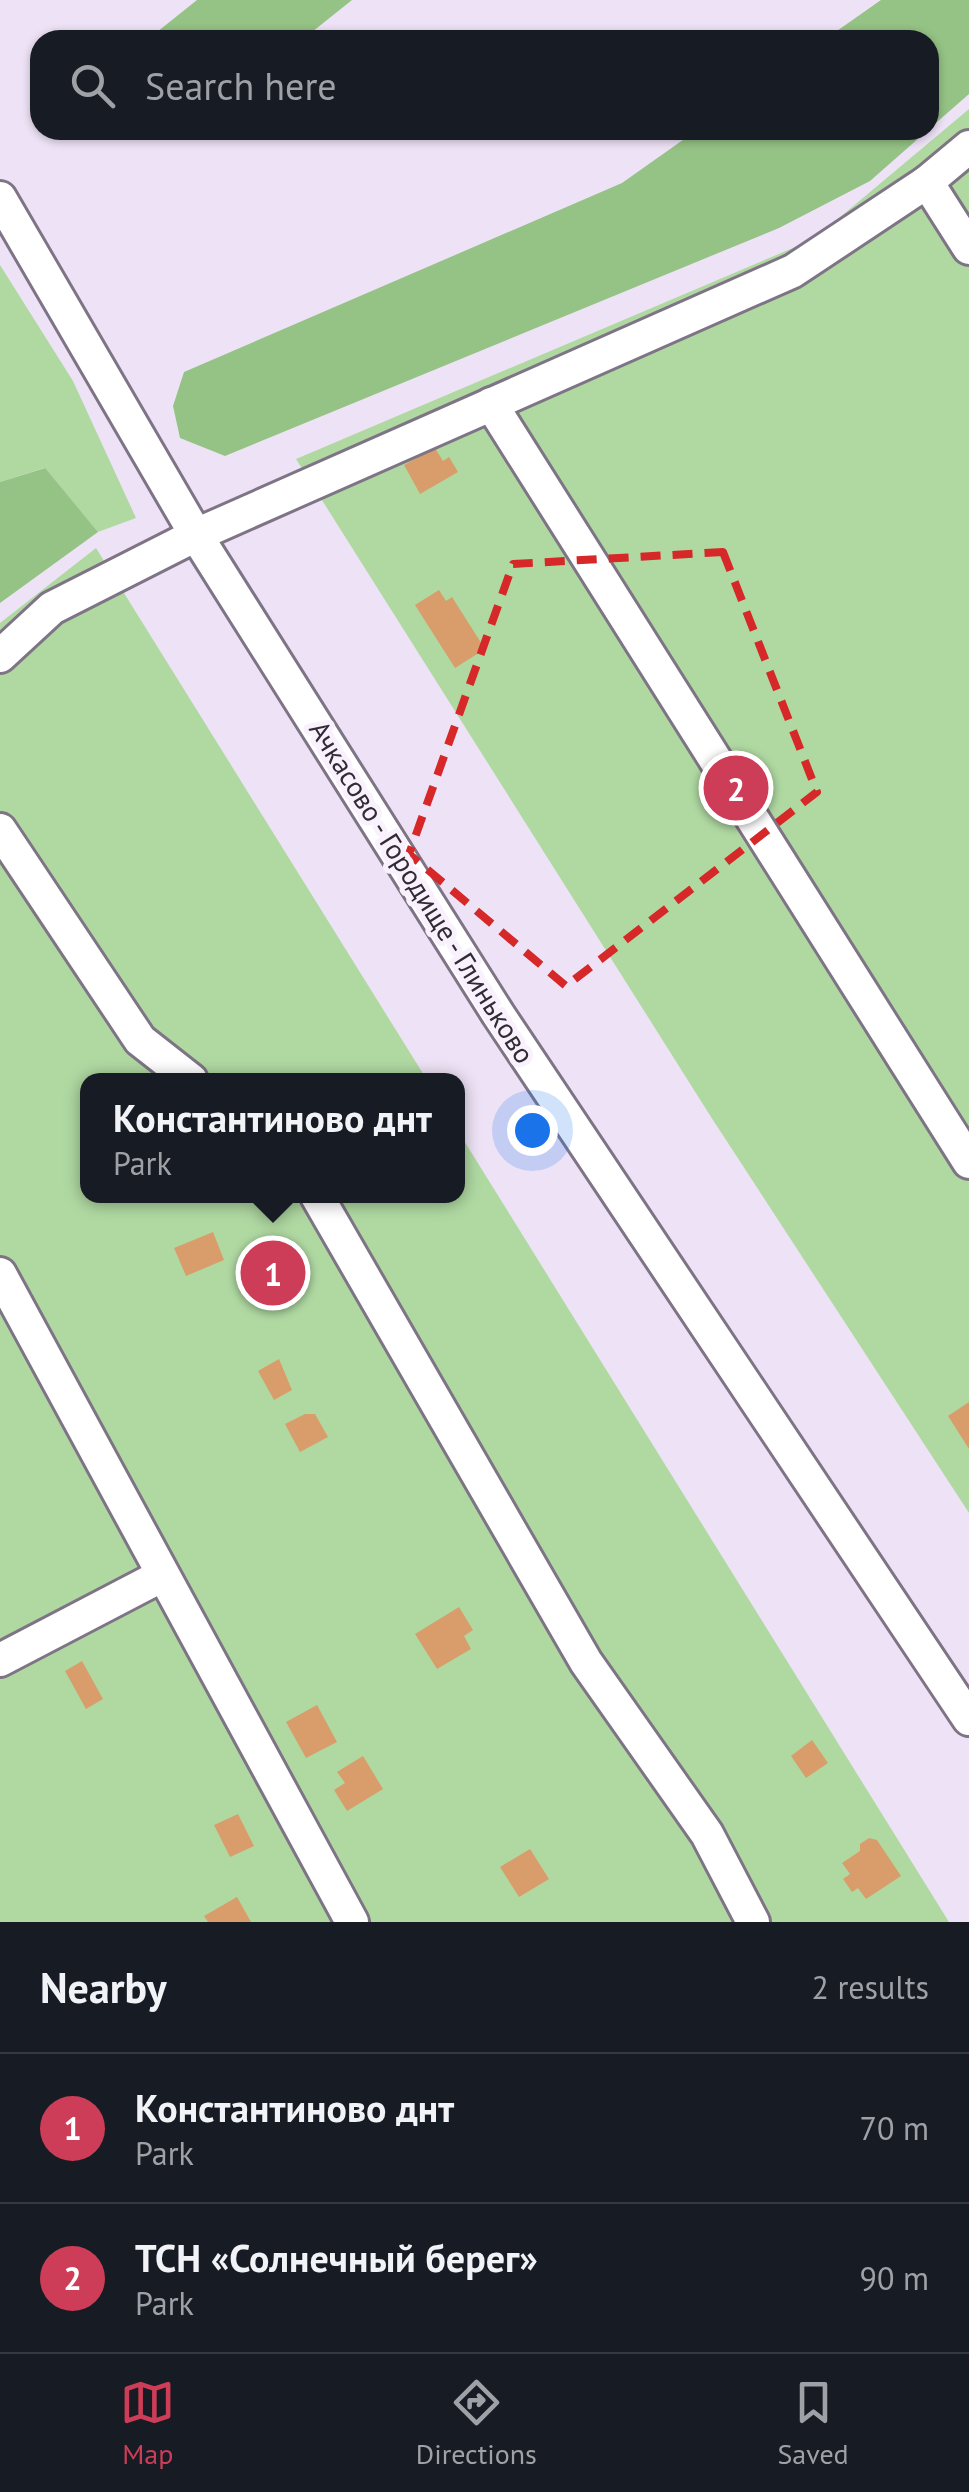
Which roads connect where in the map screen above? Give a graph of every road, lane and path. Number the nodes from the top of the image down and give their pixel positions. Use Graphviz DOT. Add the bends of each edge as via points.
graph roads {
  1 [pos="969,147"];
  2 [pos="927,182"];
  3 [pos="0,198"];
  4 [pos="969,248"];
  5 [pos="491,404"];
  6 [pos="196,535"];
  7 [pos="0,656"];
  8 [pos="0,830"];
  9 [pos="182,1073"];
  10 [pos="969,1162"];
  11 [pos="321,1203"];
  12 [pos="0,1274"];
  13 [pos="161,1576"];
  14 [pos="0,1660"];
  15 [pos="969,1719"];
  16 [pos="352,1922"];
  17 [pos="752,1922"];
  1 -- 2 [label="street"];
  2 -- 4 [label="street"];
  2 -- 5 [label="street" via="794,271"];
  3 -- 6 [label="street, Ачкасово - Городище - Глиньково"];
  5 -- 6 [label="street"];
  5 -- 10 [label="street"];
  6 -- 7 [label="street" via="52,608"];
  6 -- 15 [label="street, Ачкасово - Городище - Глиньково" via="498,1014"];
  8 -- 9 [label="street" via="140,1040"];
  11 -- 17 [label="street" via="586,1662 707,1834"];
  12 -- 13 [label="street"];
  13 -- 14 [label="street"];
  13 -- 16 [label="street"];
}
